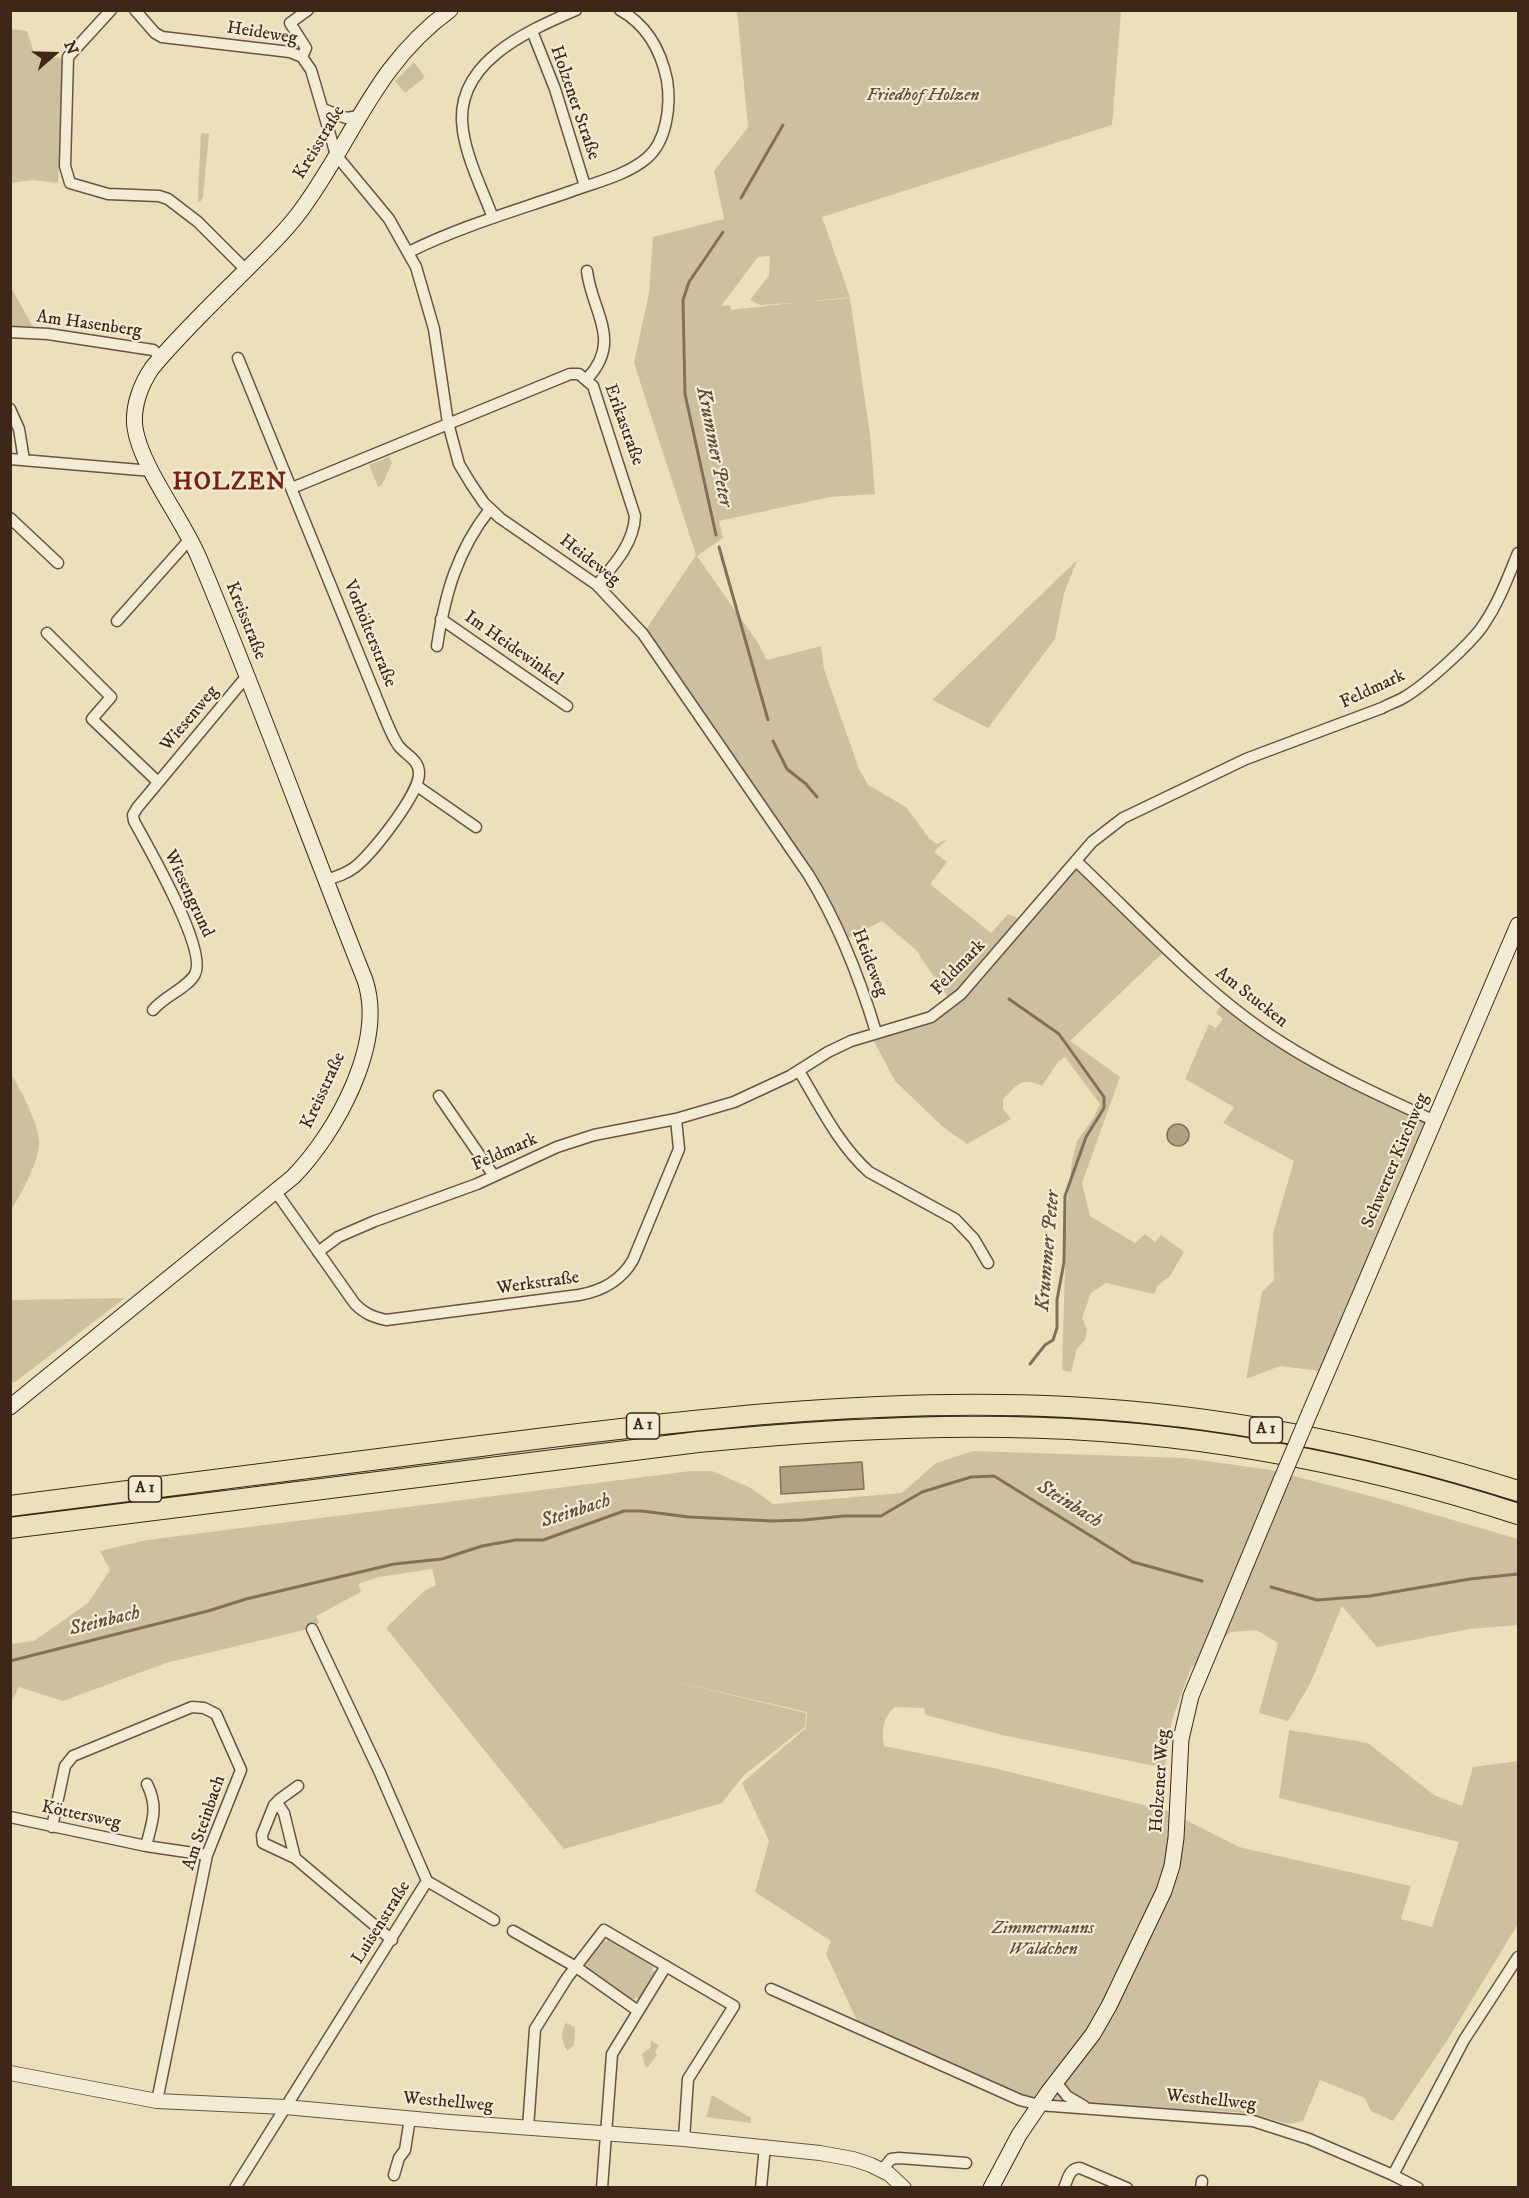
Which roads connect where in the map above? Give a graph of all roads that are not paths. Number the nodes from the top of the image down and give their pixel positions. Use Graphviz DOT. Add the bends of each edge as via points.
graph roads {
  1 [pos="111,10"];
  2 [pos="135,10"];
  3 [pos="308,10"];
  4 [pos="450,10"];
  5 [pos="576,10"];
  6 [pos="620,10"];
  7 [pos="532,31"];
  8 [pos="302,57"];
  9 [pos="323,109"];
  10 [pos="359,116"];
  11 [pos="336,156"];
  12 [pos="585,186"];
  13 [pos="493,218"];
  14 [pos="409,252"];
  15 [pos="246,270"];
  16 [pos="587,271"];
  17 [pos="10,332"];
  18 [pos="161,357"];
  19 [pos="238,358"];
  20 [pos="587,379"];
  21 [pos="10,409"];
  22 [pos="448,423"];
  23 [pos="10,459"];
  24 [pos="24,460"];
  25 [pos="152,471"];
  26 [pos="292,488"];
  27 [pos="490,509"];
  28 [pos="10,518"];
  29 [pos="190,539"];
  30 [pos="1518,553"];
  31 [pos="58,563"];
  32 [pos="597,585"];
  33 [pos="441,619"];
  34 [pos="117,621"];
  35 [pos="47,633"];
  36 [pos="437,646"];
  37 [pos="246,677"];
  38 [pos="567,706"];
  39 [pos="158,782"];
  40 [pos="417,786"];
  41 [pos="476,827"];
  42 [pos="1076,861"];
  43 [pos="326,880"];
  44 [pos="1518,925"];
  45 [pos="153,1010"];
  46 [pos="876,1032"];
  47 [pos="799,1071"];
  48 [pos="439,1096"];
  49 [pos="676,1119"];
  50 [pos="1435,1121"];
  51 [pos="494,1176"];
  52 [pos="276,1192"];
  53 [pos="318,1252"];
  54 [pos="988,1263"];
  55 [pos="10,1407"];
  56 [pos="1310,1412"];
  57 [pos="1518,1491"];
  58 [pos="10,1506"];
  59 [pos="1518,1514"];
  60 [pos="10,1528"];
  61 [pos="312,1629"];
  62 [pos="147,1784"];
  63 [pos="298,1786"];
  64 [pos="274,1805"];
  65 [pos="10,1817"];
  66 [pos="52,1827"];
  67 [pos="146,1846"];
  68 [pos="207,1855"];
  69 [pos="296,1858"];
  70 [pos="428,1881"];
  71 [pos="494,1920"];
  72 [pos="513,1931"];
  73 [pos="392,1940"];
  74 [pos="1518,1957"];
  75 [pos="666,1966"];
  76 [pos="576,1967"];
  77 [pos="771,1989"];
  78 [pos="638,2011"];
  79 [pos="10,2073"];
  80 [pos="1056,2082"];
  81 [pos="157,2101"];
  82 [pos="1039,2105"];
  83 [pos="285,2107"];
  84 [pos="1087,2108"];
  85 [pos="410,2118"];
  86 [pos="528,2128"];
  87 [pos="607,2134"];
  88 [pos="684,2139"];
  89 [pos="765,2146"];
  90 [pos="966,2163"];
  91 [pos="882,2170"];
  92 [pos="394,2175"];
  93 [pos="1393,2175"];
  94 [pos="235,2187"];
  95 [pos="602,2187"];
  96 [pos="761,2187"];
  97 [pos="904,2187"];
  98 [pos="991,2187"];
  99 [pos="1064,2187"];
  100 [pos="1127,2187"];
  101 [pos="1418,2187"];
  1 -- 15 [label="street" via="68,57 65,166 70,183 108,194 159,196 177,204"];
  2 -- 8 [label="street, Heideweg" via="162,37 290,52"];
  3 -- 8 [label="street" via="290,23 306,48"];
  4 -- 10 [label="main road, Kreisstraße" via="399,56"];
  5 -- 7 [label="street, Holzener Straße"];
  6 -- 12 [label="street, Holzener Straße" via="646,30 656,46 668,87 665,123 656,148 648,157 620,174"];
  7 -- 12 [label="street, Holzener Straße"];
  7 -- 13 [label="street, Holzener Straße" via="479,70 469,83 462,106 466,144"];
  8 -- 9 [label="street, Heideweg" via="312,70"];
  9 -- 10 [label="street" via="346,118"];
  9 -- 11 [label="street, Heideweg"];
  10 -- 11 [label="main road, Kreisstraße"];
  11 -- 14 [label="street, Heideweg" via="380,207"];
  11 -- 15 [label="main road, Kreisstraße" via="293,220"];
  12 -- 13 [label="street, Holzener Straße"];
  13 -- 14 [label="street, Holzener Straße"];
  14 -- 22 [label="street, Heideweg" via="429,309"];
  15 -- 18 [label="main road, Kreisstraße"];
  16 -- 20 [label="street" via="605,341 604,353"];
  17 -- 18 [label="street, Am Hasenberg" via="153,350"];
  18 -- 25 [label="main road, Kreisstraße" via="145,379 135,416 138,439"];
  19 -- 26 [label="street, Vorhölterstraße"];
  20 -- 22 [label="street, Erikastraße" via="570,374"];
  20 -- 32 [label="street, Erikastraße" via="612,440 635,516 635,529 622,553"];
  21 -- 24 [label="street" via="19,429"];
  22 -- 26 [label="street"];
  22 -- 27 [label="street, Heideweg" via="460,466"];
  23 -- 24 [label="street"];
  24 -- 25 [label="street"];
  25 -- 29 [label="main road, Kreisstraße"];
  26 -- 40 [label="street, Vorhölterstraße" via="393,737 417,764"];
  27 -- 32 [label="street, Heideweg"];
  27 -- 33 [label="street" via="455,569"];
  28 -- 31 [label="street"];
  29 -- 34 [label="street"];
  29 -- 37 [label="main road, Kreisstraße"];
  30 -- 42 [label="street, Feldmark" via="1484,625 1402,699 1246,759 1139,810 1099,835"];
  32 -- 46 [label="street, Heideweg" via="643,634 827,904 844,940"];
  33 -- 36 [label="street"];
  33 -- 38 [label="street, Im Heidewinkel"];
  35 -- 39 [label="street" via="111,697 92,719"];
  37 -- 39 [label="street, Wiesenweg"];
  37 -- 43 [label="main road, Kreisstraße"];
  39 -- 45 [label="street, Wiesengrund" via="136,808 134,821 180,910 198,963 194,978"];
  40 -- 41 [label="street"];
  40 -- 43 [label="street" via="371,851 355,867"];
  42 -- 46 [label="street, Feldmark" via="961,994 931,1017"];
  42 -- 50 [label="street, Am Stucken" via="1201,980 1254,1023 1316,1063"];
  43 -- 52 [label="main road, Kreisstraße" via="369,990 371,1014 360,1065 326,1135 307,1162"];
  44 -- 50 [label="main road, Schwerter Kirchweg"];
  46 -- 47 [label="street, Feldmark" via="828,1052"];
  47 -- 49 [label="street, Feldmark" via="734,1102"];
  47 -- 54 [label="street" via="840,1140 859,1163 956,1219"];
  48 -- 51 [label="street"];
  49 -- 51 [label="street, Feldmark" via="576,1140"];
  49 -- 53 [label="street, Werkstraße" via="679,1149 633,1260 622,1275 592,1293 387,1320 363,1313"];
  50 -- 56 [label="main road, Schwerter Kirchweg"];
  51 -- 53 [label="street, Feldmark" via="375,1221 338,1237"];
  52 -- 53 [label="street"];
  52 -- 55 [label="main road, Kreisstraße"];
  56 -- 80 [label="main road, Holzener Weg, bridge" via="1191,1696 1180,1750 1176,1838 1164,1891 1109,2006"];
  57 -- 58 [label="highway, A 1" via="1336,1443 1225,1423 1071,1407 954,1404 711,1418"];
  59 -- 60 [label="highway, A 1" via="1402,1480 1262,1451 1132,1434 954,1426 698,1442"];
  61 -- 70 [label="street, Luisenstraße"];
  62 -- 67 [label="street" via="155,1808"];
  63 -- 64 [label="street"];
  64 -- 69 [label="street" via="284,1813"];
  64 -- 69 [label="street" via="262,1835 263,1843"];
  65 -- 66 [label="street, Köttersweg"];
  66 -- 67 [label="street, Köttersweg"];
  66 -- 68 [label="street, Am Steinbach" via="65,1766 73,1756 192,1707 204,1708 216,1714 241,1770"];
  67 -- 68 [label="street, Köttersweg"];
  68 -- 81 [label="street, Am Steinbach"];
  69 -- 73 [label="street"];
  70 -- 71 [label="street"];
  70 -- 73 [label="street, Luisenstraße"];
  72 -- 76 [label="street"];
  73 -- 83 [label="street, Luisenstraße"];
  74 -- 93 [label="street" via="1464,2040"];
  75 -- 76 [label="street" via="604,1930"];
  75 -- 78 [label="street"];
  75 -- 88 [label="street" via="734,2006 688,2079"];
  76 -- 78 [label="street"];
  76 -- 86 [label="street" via="535,2029"];
  77 -- 82 [label="street"];
  78 -- 87 [label="street" via="612,2054"];
  79 -- 81 [label="street, Westhellweg"];
  80 -- 82 [label="main road, Holzener Weg"];
  80 -- 84 [label="street" via="1068,2096"];
  81 -- 83 [label="street, Westhellweg"];
  82 -- 84 [label="street, Westhellweg"];
  82 -- 98 [label="main road, Holzener Weg"];
  83 -- 85 [label="street, Westhellweg"];
  83 -- 94 [label="street, Luisenstraße"];
  84 -- 93 [label="street, Westhellweg" via="1253,2121 1309,2139"];
  85 -- 86 [label="street, Westhellweg"];
  85 -- 92 [label="street" via="405,2150"];
  86 -- 87 [label="street, Westhellweg"];
  87 -- 88 [label="street, Westhellweg"];
  87 -- 95 [label="street"];
  88 -- 89 [label="street, Westhellweg"];
  89 -- 91 [label="street, Westhellweg" via="839,2156"];
  89 -- 96 [label="street"];
  90 -- 91 [label="street" via="899,2158 891,2159"];
  91 -- 97 [label="street, Westhellweg"];
  93 -- 101 [label="street, Westhellweg"];
  99 -- 100 [label="street" via="1075,2168"];
}
